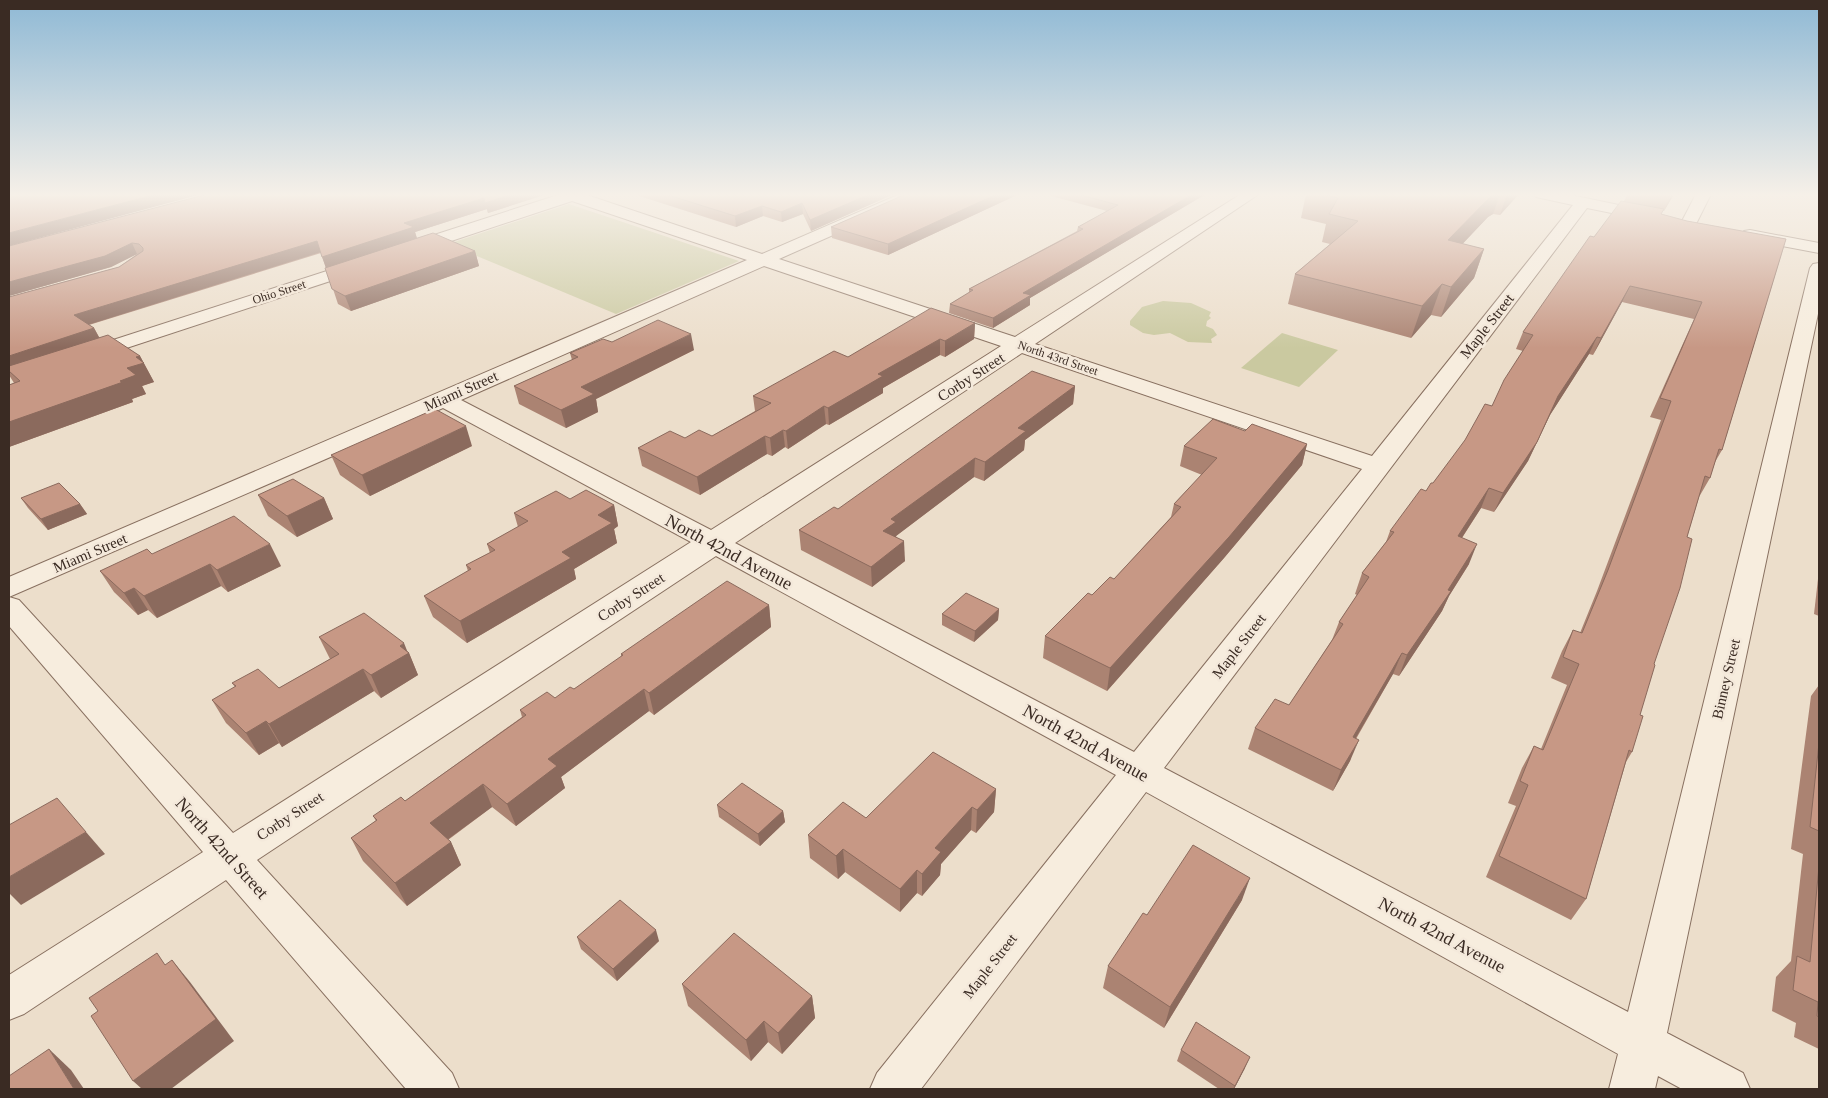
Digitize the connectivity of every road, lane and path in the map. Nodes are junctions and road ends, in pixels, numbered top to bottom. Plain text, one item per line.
1 (421, 245) edge
2 (720, 245) edge
3 (797, 245) edge
4 (1174, 245) edge
5 (1549, 245) edge
6 (1805, 245) edge
7 (1819, 248) edge
8 (763, 260) junction
9 (1819, 268) edge
10 (1020, 346) junction
11 (65, 362) edge
12 (443, 399) junction
13 (1378, 466) junction
14 (713, 544) junction
15 (9, 588) edge
16 (9, 607) edge
17 (1141, 773) junction
18 (229, 856) junction
19 (9, 999) edge
20 (1642, 1044) junction
21 (436, 1089) edge
22 (893, 1089) edge
23 (1632, 1089) edge
24 (1727, 1089) edge

1 - 11 street, Ohio Street
2 - 8 street, North 43rd Street
3 - 8 street, Miami Street
4 - 10 street, Corby Street
5 - 13 street, Maple Street
6 - 7 street
8 - 10 street, North 43rd Street
8 - 12 street, Miami Street
9 - 20 street, Binney Street
10 - 13 street, North 43rd Street
10 - 14 street, Corby Street
12 - 14 street, North 42nd Avenue
12 - 15 street, Miami Street
13 - 17 street, Maple Street
14 - 17 street, North 42nd Avenue
14 - 18 street, Corby Street
16 - 18 street, North 42nd Street
17 - 20 street, North 42nd Avenue
17 - 22 street, Maple Street
18 - 19 street, Corby Street
18 - 21 street, North 42nd Street
20 - 23 street, Binney Street
20 - 24 street, North 42nd Avenue

